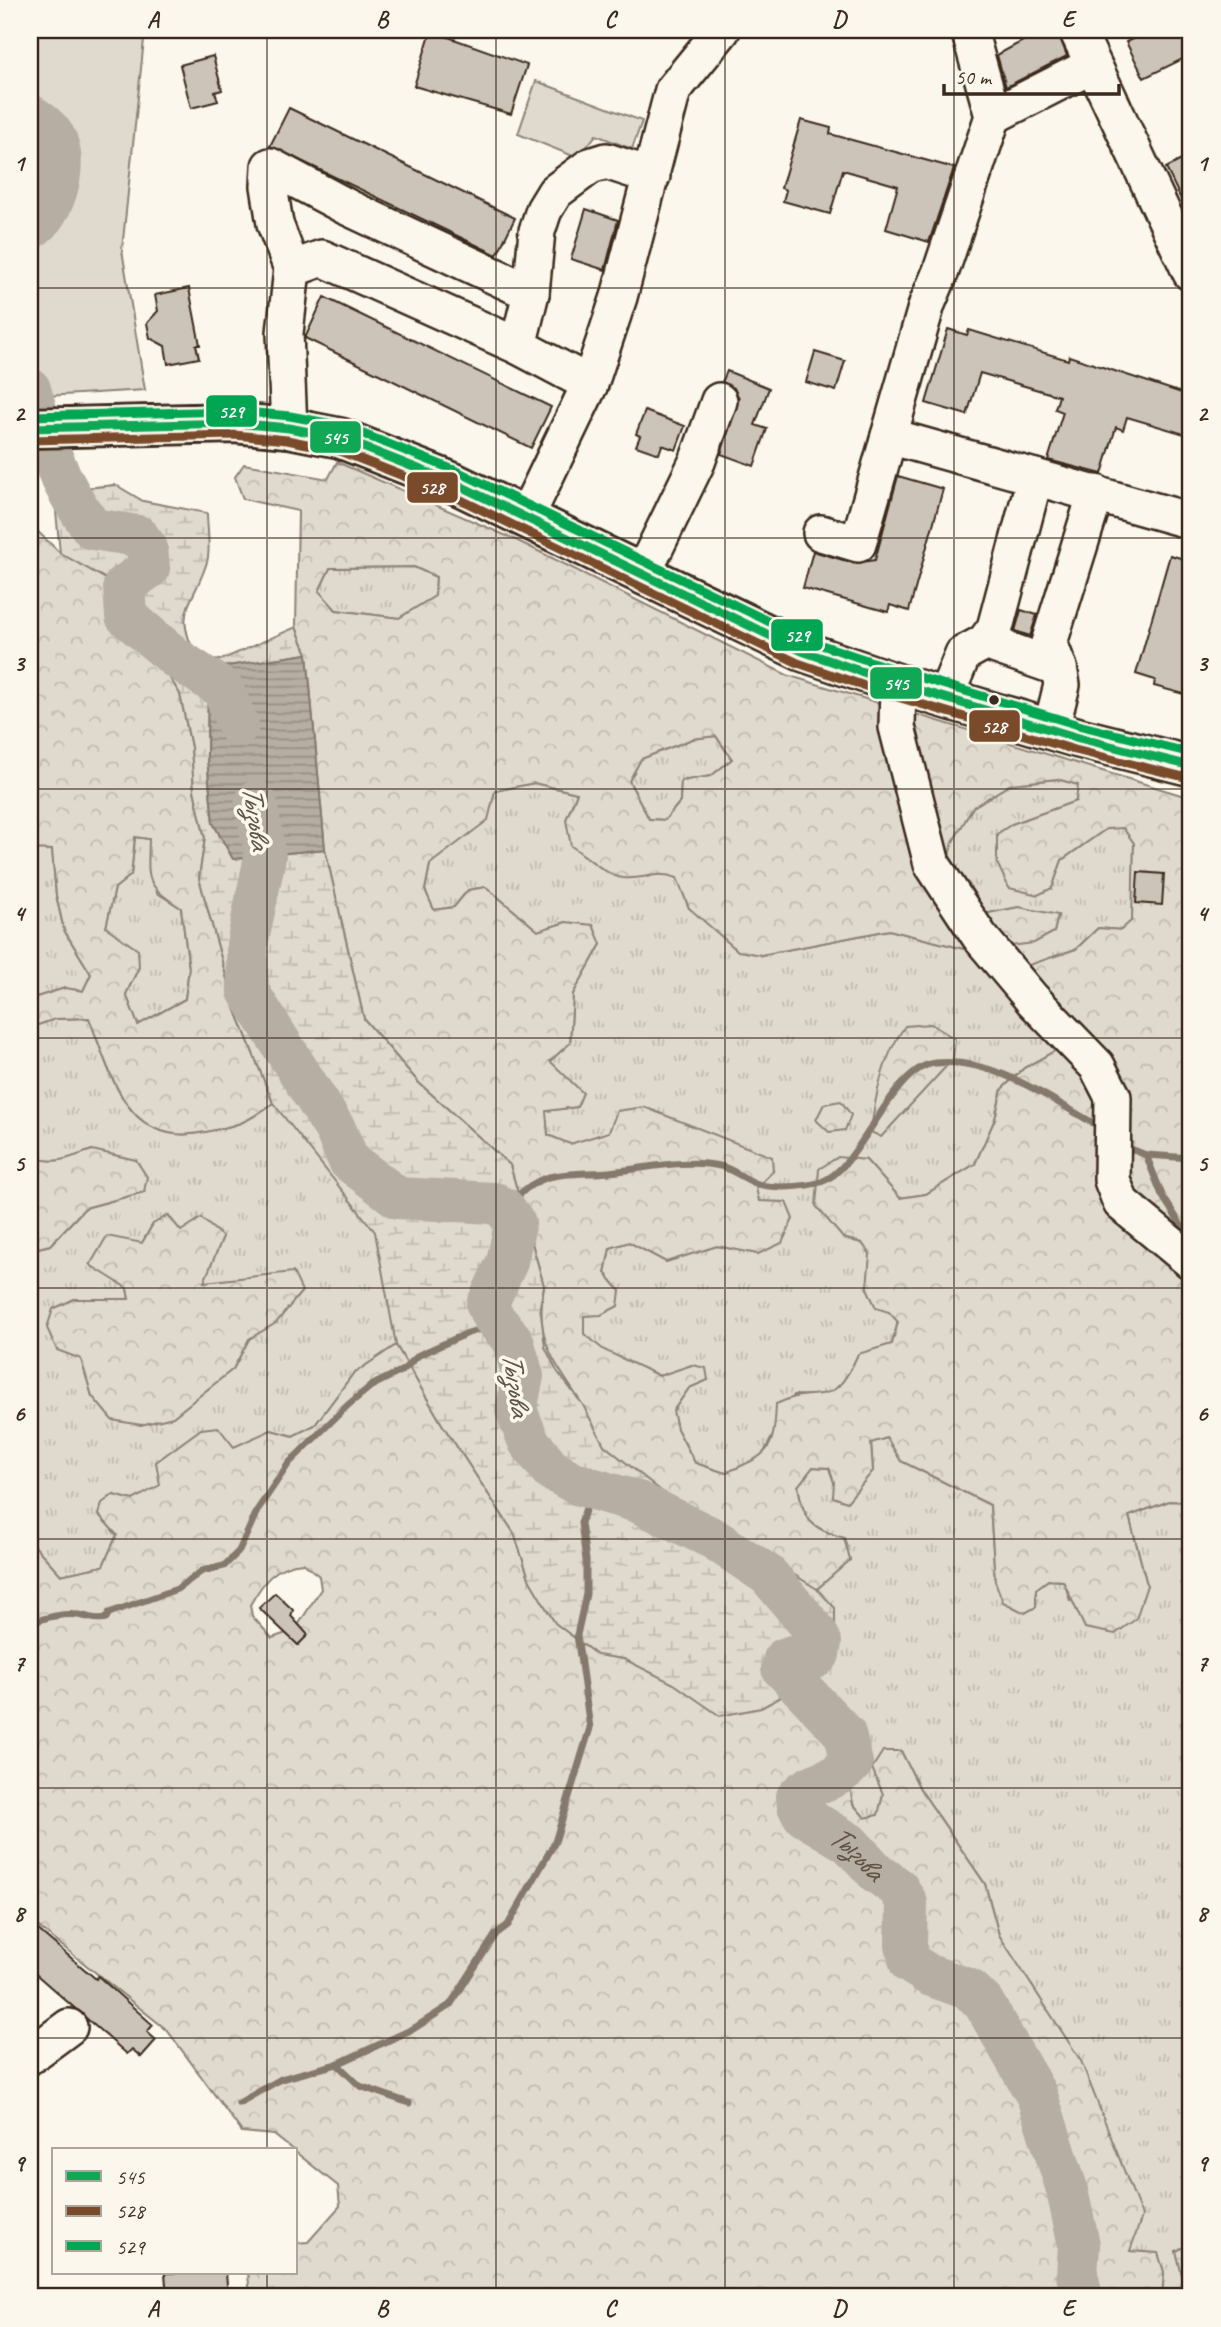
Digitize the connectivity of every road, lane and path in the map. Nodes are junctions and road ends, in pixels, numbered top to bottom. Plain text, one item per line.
1 (722, 30) edge
2 (969, 30) edge
3 (1089, 41) edge
4 (993, 116) junction
5 (652, 176) junction
6 (347, 207) junction
7 (307, 264) junction
8 (469, 266) junction
9 (1191, 273) edge
10 (531, 293) junction
11 (446, 314) junction
12 (518, 346) junction
13 (590, 383) junction
14 (719, 401) dead end
15 (30, 428) edge
16 (289, 428) junction
17 (889, 436) junction
18 (1035, 477) junction
19 (1096, 494) junction
20 (526, 517) junction
21 (1191, 521) edge
22 (821, 533) dead end
23 (642, 575) junction
24 (985, 642) junction
25 (1059, 668) junction
26 (898, 684) junction
27 (946, 698) junction
28 (1051, 729) junction
29 (1191, 766) edge
30 (1191, 1262) edge
31 (69, 2027) dead end
32 (30, 2056) edge

1 - 5 lane
2 - 4 lane
3 - 4 lane
3 - 9 lane
4 - 17 lane
5 - 10 lane
5 - 13 lane
6 - 7 lane
6 - 7 lane
6 - 8 lane
7 - 11 lane
7 - 16 lane
8 - 10 lane
8 - 11 lane
10 - 12 lane
11 - 12 lane
12 - 13 lane
13 - 20 lane
14 - 23 lane
15 - 16 main road
16 - 20 main road
17 - 18 lane
17 - 22 lane
18 - 19 lane
18 - 24 lane
19 - 21 lane
19 - 25 lane
20 - 23 main road
23 - 26 main road
24 - 25 lane
24 - 27 lane
25 - 28 lane
26 - 27 main road
26 - 30 lane
27 - 28 main road
28 - 29 main road
31 - 32 lane

